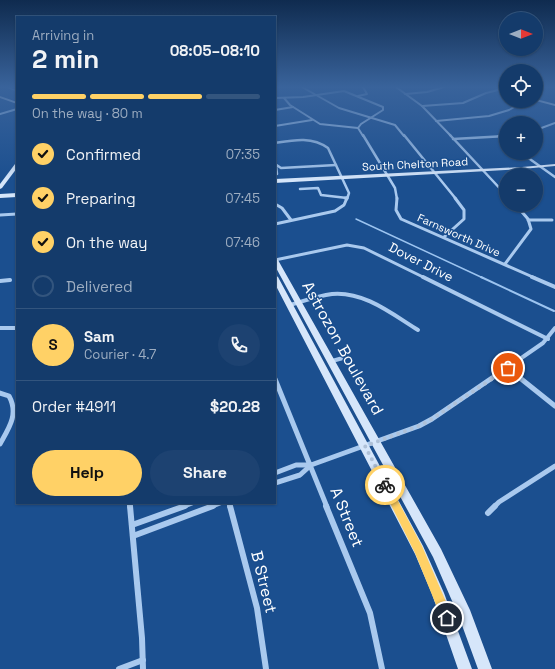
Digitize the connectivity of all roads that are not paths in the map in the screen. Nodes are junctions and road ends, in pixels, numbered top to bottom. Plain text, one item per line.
1 (310, 118) edge
2 (371, 118) joint
3 (433, 118) edge
4 (478, 118) edge
5 (312, 120) junction
6 (436, 121) junction
7 (555, 123) edge
8 (550, 125) junction
9 (276, 126) edge
10 (555, 127) edge
11 (358, 128) junction
12 (543, 128) edge
13 (499, 136) edge
14 (453, 139) junction
15 (276, 142) edge
16 (531, 160) edge
17 (276, 165) edge
18 (336, 165) junction
19 (555, 165) edge
20 (16, 166) edge
21 (540, 166) junction
22 (276, 170) edge
23 (482, 170) junction
24 (435, 173) junction
25 (277, 174) dead end
26 (386, 175) junction
27 (342, 177) junction
28 (555, 177) edge
29 (276, 181) edge
30 (0, 187) edge
31 (499, 187) edge
32 (300, 189) dead end
33 (16, 195) edge
34 (0, 196) edge
35 (347, 198) junction
36 (276, 205) edge
37 (522, 212) edge
38 (16, 214) edge
39 (0, 215) edge
40 (291, 220) junction
41 (528, 220) junction
42 (552, 220) dead end
43 (276, 224) edge
44 (444, 237) junction
45 (276, 260) edge
46 (276, 262) edge
47 (505, 264) junction
48 (276, 278) edge
49 (0, 280) edge
50 (10, 280) dead end
51 (555, 287) edge
52 (294, 304) junction
53 (0, 328) edge
54 (16, 328) edge
55 (555, 328) edge
56 (418, 330) dead end
57 (548, 339) junction
58 (343, 358) dead end
59 (332, 361) junction
60 (508, 368) junction
61 (276, 381) edge
62 (0, 393) edge
63 (15, 400) edge
64 (555, 406) edge
65 (376, 442) junction
66 (0, 444) edge
67 (365, 446) junction
68 (311, 465) junction
69 (555, 466) edge
70 (276, 473) edge
71 (276, 483) edge
72 (130, 504) edge
73 (189, 504) edge
74 (217, 504) edge
75 (229, 504) edge
76 (488, 513) dead end
77 (132, 524) junction
78 (133, 536) junction
79 (143, 660) junction
80 (119, 669) edge
81 (143, 669) edge
82 (266, 669) edge
83 (382, 669) edge
84 (465, 669) edge
85 (485, 669) edge

1 - 5 street
2 - 11 street
2 - 24 street
3 - 6 street
4 - 6 street
5 - 9 street
5 - 11 street
6 - 14 street
7 - 8 street
8 - 10 street
8 - 12 street
11 - 26 street
13 - 14 street
14 - 23 street
15 - 18 street
16 - 21 street
17 - 18 street
18 - 27 street
19 - 21 main road, South Chelton Road
20 - 30 main road
21 - 23 main road, South Chelton Road
21 - 28 street
22 - 25 street
23 - 24 main road, South Chelton Road
23 - 31 street
24 - 26 main road, South Chelton Road
24 - 44 street
26 - 27 main road, South Chelton Road
26 - 44 street, Farnsworth Drive
27 - 29 main road, South Chelton Road
27 - 35 street
32 - 35 street
33 - 34 main road
35 - 40 street
36 - 40 street
37 - 41 street
38 - 39 street
40 - 43 street
41 - 42 street
41 - 47 street
44 - 47 street, Farnsworth Drive
45 - 57 street, Dover Drive
46 - 52 main road, Astrozon Boulevard
47 - 51 street, Farnsworth Drive
48 - 52 main road, Astrozon Boulevard
49 - 50 street
52 - 56 street
52 - 59 main road, Astrozon Boulevard
52 - 67 main road, Astrozon Boulevard
53 - 54 street
55 - 57 street
57 - 60 street
58 - 59 street
59 - 65 main road, Astrozon Boulevard
60 - 64 street
60 - 65 street
61 - 68 street, A Street
62 - 63 street
63 - 66 street
65 - 67 street
65 - 85 main road, Astrozon Boulevard
67 - 68 street
67 - 84 main road, Astrozon Boulevard
68 - 70 street
68 - 71 street
68 - 83 street, A Street
69 - 76 street
72 - 77 street
73 - 77 street
74 - 78 street
75 - 82 street, B Street
77 - 78 street
78 - 79 street
79 - 80 street
79 - 81 street

